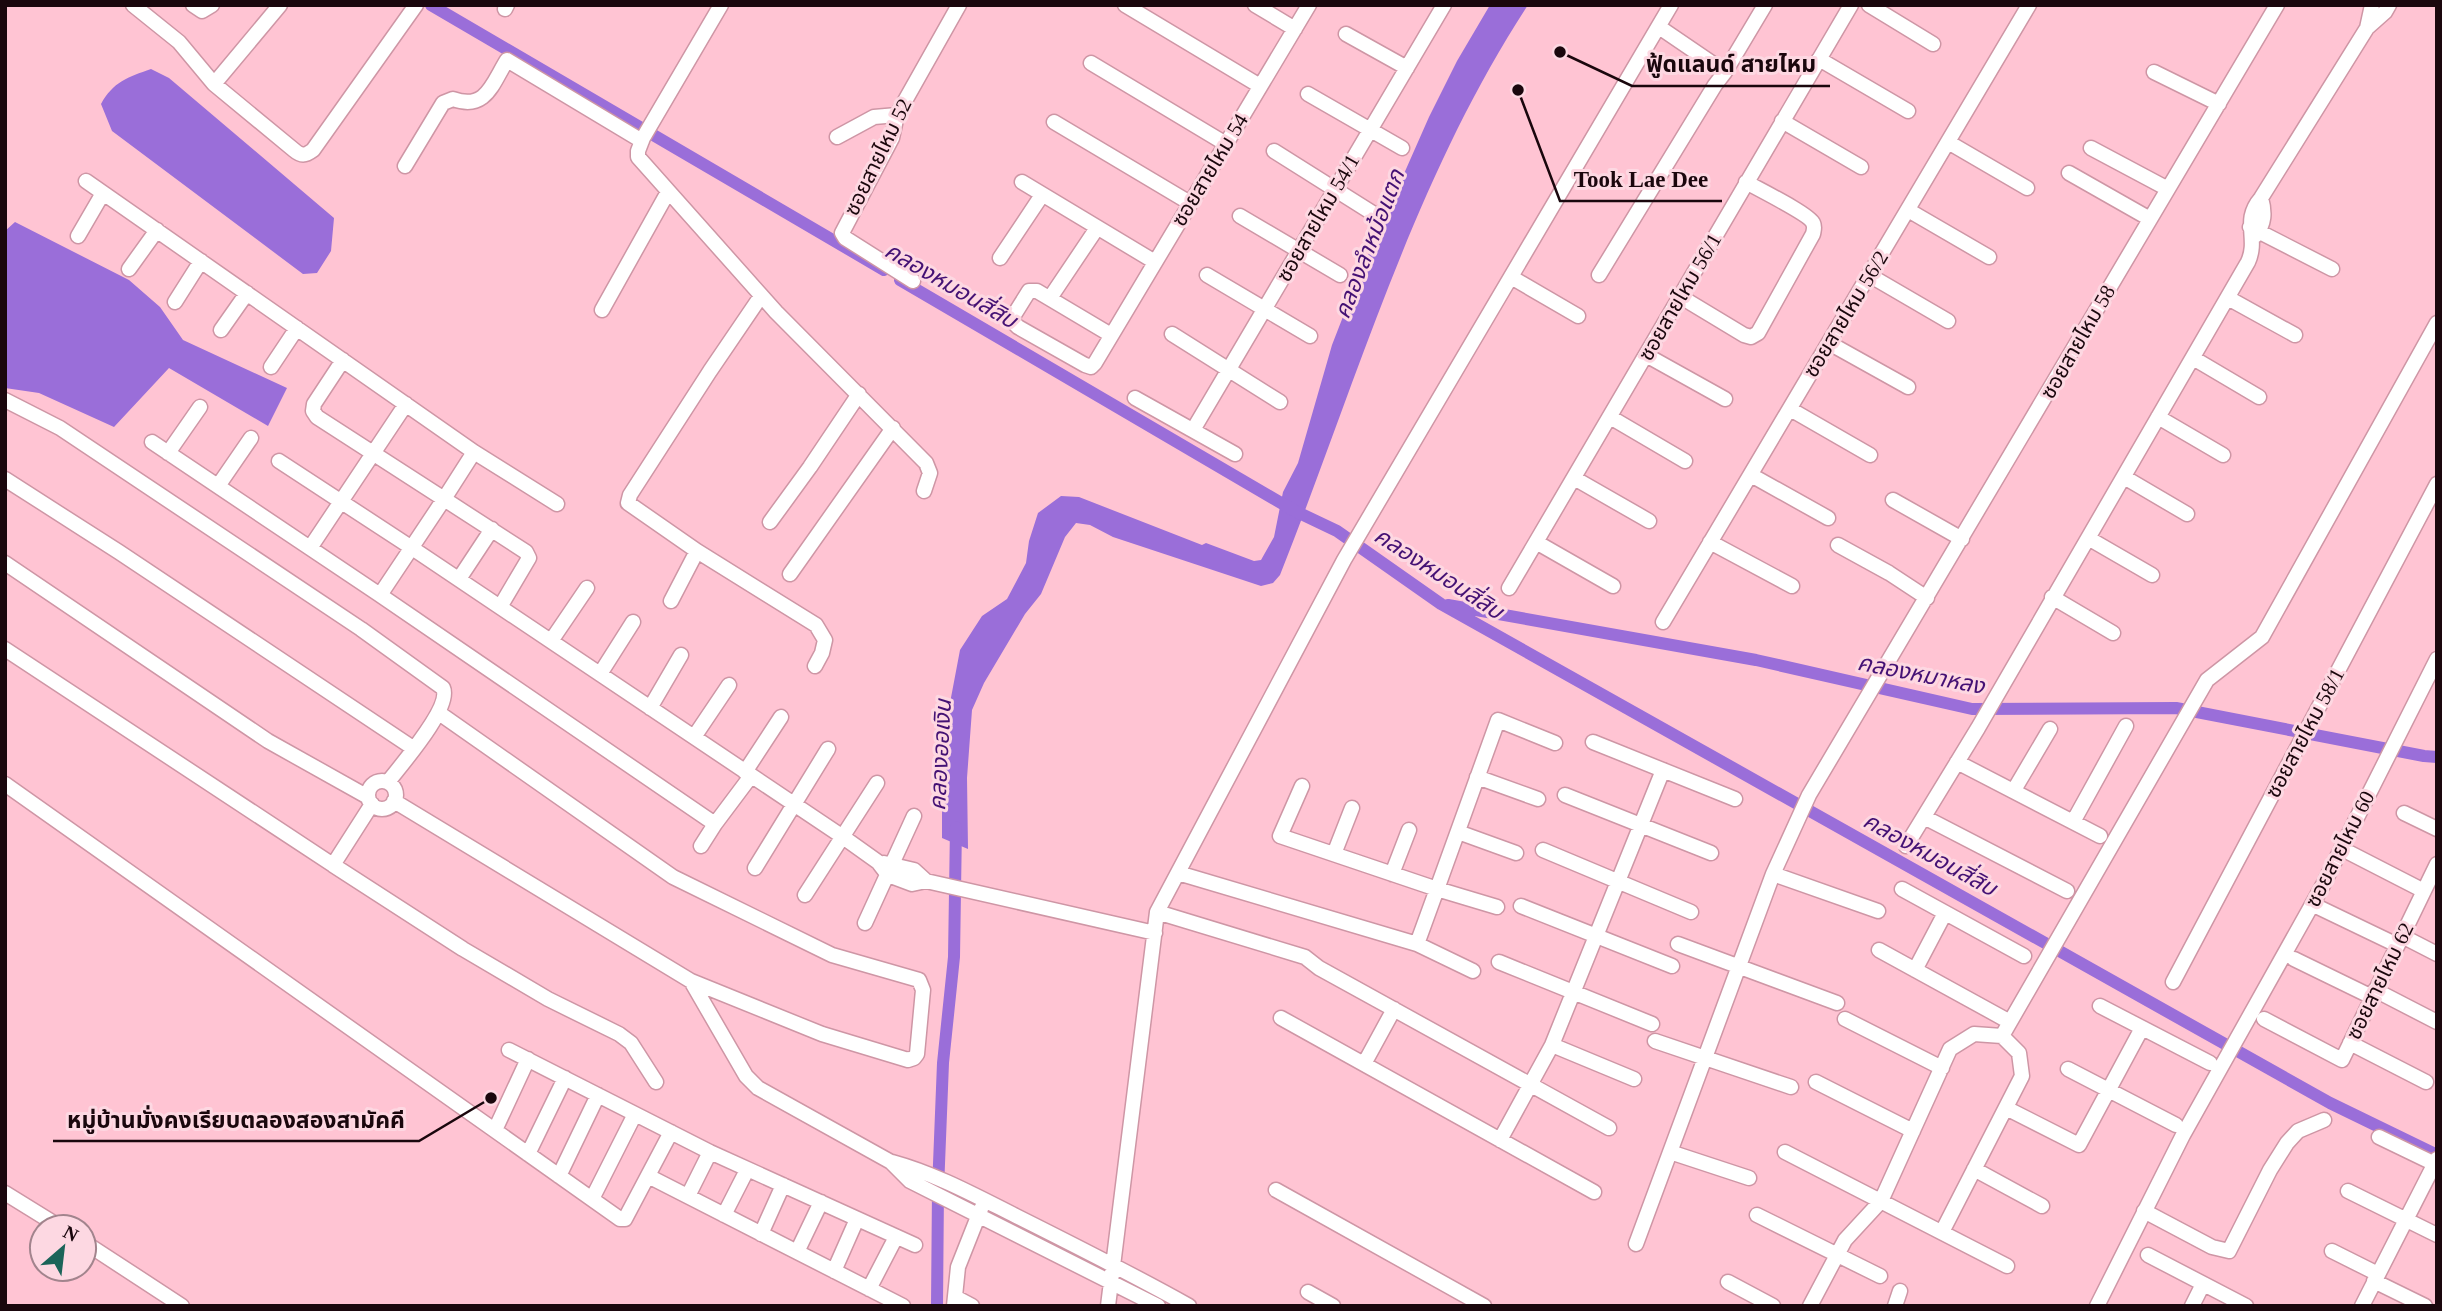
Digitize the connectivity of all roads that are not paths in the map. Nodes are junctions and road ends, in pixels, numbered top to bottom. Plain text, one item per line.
1 (133, 5) edge
2 (193, 5) edge
3 (212, 5) edge
4 (280, 5) edge
5 (416, 5) edge
6 (721, 5) edge
7 (959, 5) edge
8 (1125, 5) edge
9 (1255, 5) edge
10 (1309, 5) edge
11 (1671, 5) edge
12 (1765, 5) edge
13 (1851, 5) edge
14 (1869, 5) edge
15 (2029, 5) edge
16 (2277, 5) edge
17 (2372, 5) edge
18 (2389, 5) edge
19 (1441, 6) edge
20 (1659, 27) junction
21 (2367, 28) junction
22 (1294, 29) junction
23 (1346, 34) dead end
24 (1933, 44) dead end
25 (1819, 59) junction
26 (1091, 63) dead end
27 (1407, 68) junction
28 (1725, 72) junction
29 (2154, 72) dead end
30 (214, 84) junction
31 (1260, 86) junction
32 (1308, 94) dead end
33 (2218, 104) junction
34 (1908, 111) dead end
35 (897, 115) junction
36 (1782, 121) junction
37 (1054, 122) dead end
38 (1370, 129) junction
39 (837, 137) dead end
40 (643, 140) junction
41 (1948, 142) junction
42 (1226, 144) junction
43 (1402, 148) dead end
44 (2091, 148) dead end
45 (1274, 151) dead end
46 (405, 166) dead end
47 (1861, 167) dead end
48 (2068, 173) dead end
49 (86, 181) dead end
50 (1021, 182) dead end
51 (1746, 182) junction
52 (2027, 188) dead end
53 (1335, 189) junction
54 (2168, 189) junction
55 (668, 192) junction
56 (103, 193) junction
57 (1042, 195) junction
58 (1190, 203) junction
59 (1908, 210) junction
60 (1374, 214) dead end
61 (1240, 216) dead end
62 (2150, 219) junction
63 (1097, 228) junction
64 (157, 230) junction
65 (2254, 232) junction
66 (78, 236) dead end
67 (1298, 251) junction
68 (1989, 257) dead end
69 (1000, 258) dead end
70 (201, 261) junction
71 (1155, 262) junction
72 (129, 269) dead end
73 (2332, 269) dead end
74 (1208, 275) dead end
75 (1340, 275) dead end
76 (1599, 275) dead end
77 (1869, 275) junction
78 (1511, 277) junction
79 (913, 281) dead end
80 (247, 293) junction
81 (761, 296) junction
82 (1681, 297) junction
83 (1050, 298) junction
84 (2228, 298) junction
85 (175, 302) dead end
86 (1264, 309) junction
87 (602, 310) dead end
88 (1578, 316) dead end
89 (1948, 321) dead end
90 (2437, 323) edge
91 (297, 328) junction
92 (221, 330) dead end
93 (1172, 334) dead end
94 (1111, 335) junction
95 (2295, 335) dead end
96 (1310, 336) dead end
97 (1829, 342) junction
98 (1646, 355) junction
99 (2193, 358) junction
100 (343, 360) junction
101 (271, 367) dead end
102 (1229, 369) junction
103 (1908, 387) dead end
104 (859, 394) junction
105 (2259, 397) dead end
106 (1135, 398) dead end
107 (1725, 399) dead end
108 (5, 400) edge
109 (1280, 402) dead end
110 (406, 404) junction
111 (200, 407) dead end
112 (1790, 408) junction
113 (1610, 417) junction
114 (2158, 418) junction
115 (893, 428) junction
116 (1193, 430) junction
117 (251, 439) dead end
118 (152, 442) dead end
119 (373, 452) junction
120 (474, 452) junction
121 (168, 453) junction
122 (1235, 454) dead end
123 (2223, 454) dead end
124 (1870, 455) dead end
125 (279, 461) dead end
126 (1685, 461) dead end
127 (1751, 475) junction
128 (2123, 477) junction
129 (1574, 478) junction
130 (5, 479) edge
131 (2437, 484) edge
132 (218, 486) junction
133 (924, 491) dead end
134 (444, 499) junction
135 (1893, 500) dead end
136 (341, 501) junction
137 (557, 504) dead end
138 (2187, 514) dead end
139 (1828, 518) dead end
140 (770, 522) dead end
141 (1649, 522) dead end
142 (492, 529) junction
143 (2088, 538) junction
144 (1962, 539) junction
145 (1536, 542) junction
146 (1710, 542) junction
147 (1838, 545) dead end
148 (310, 548) junction
149 (412, 548) junction
150 (697, 551) junction
151 (5, 563) edge
152 (790, 574) dead end
153 (2151, 575) dead end
154 (459, 579) junction
155 (1613, 586) dead end
156 (1792, 586) dead end
157 (587, 588) dead end
158 (1508, 588) dead end
159 (380, 595) junction
160 (2052, 597) junction
161 (1927, 598) junction
162 (671, 601) dead end
163 (500, 607) junction
164 (633, 622) dead end
165 (1663, 622) dead end
166 (2113, 633) dead end
167 (551, 641) junction
168 (5, 649) edge
169 (681, 655) dead end
170 (2437, 659) edge
171 (815, 666) dead end
172 (600, 674) junction
173 (729, 685) dead end
174 (650, 708) junction
175 (439, 713) junction
176 (781, 717) dead end
177 (2126, 726) dead end
178 (2050, 729) dead end
179 (694, 737) junction
180 (1592, 742) dead end
181 (1555, 743) dead end
182 (413, 748) junction
183 (828, 749) dead end
184 (1957, 762) junction
185 (1663, 770) junction
186 (748, 774) junction
187 (1477, 777) junction
188 (388, 782) junction
189 (877, 783) dead end
190 (5, 784) edge
191 (1302, 786) dead end
192 (2014, 790) junction
193 (1565, 795) dead end
194 (1735, 799) dead end
195 (370, 800) junction
196 (1538, 800) dead end
197 (394, 801) junction
198 (795, 805) junction
199 (1352, 808) dead end
200 (2404, 813) dead end
201 (914, 816) dead end
202 (1924, 817) junction
203 (2073, 822) junction
204 (715, 824) junction
205 (1641, 825) junction
206 (2437, 829) edge
207 (1409, 830) dead end
208 (1458, 832) junction
209 (2100, 835) dead end
210 (842, 837) junction
211 (701, 846) dead end
212 (1906, 846) dead end
213 (1542, 850) dead end
214 (1516, 853) dead end
215 (1712, 853) dead end
216 (2350, 853) dead end
217 (1334, 854) junction
218 (2437, 864) edge
219 (333, 865) junction
220 (887, 867) junction
221 (755, 868) dead end
222 (1178, 873) junction
223 (1392, 874) junction
224 (1773, 874) junction
225 (1619, 882) junction
226 (2429, 887) edge
227 (1437, 889) junction
228 (1902, 889) dead end
229 (2067, 891) dead end
230 (804, 895) dead end
231 (1521, 906) dead end
232 (1497, 907) dead end
233 (2320, 908) dead end
234 (1878, 911) dead end
235 (1157, 912) junction
236 (1691, 912) dead end
237 (1945, 913) junction
238 (865, 923) dead end
239 (1155, 933) junction
240 (1597, 936) junction
241 (2400, 941) junction
242 (1417, 944) junction
243 (1678, 944) dead end
244 (1879, 950) dead end
245 (2437, 954) edge
246 (2024, 956) dead end
247 (2294, 959) dead end
248 (1499, 962) dead end
249 (1672, 966) dead end
250 (1738, 967) junction
251 (1915, 970) junction
252 (1473, 971) dead end
253 (691, 981) junction
254 (2173, 982) dead end
255 (1574, 992) junction
256 (2374, 994) junction
257 (1837, 1003) dead end
258 (2099, 1006) dead end
259 (1394, 1009) junction
260 (1281, 1018) dead end
261 (1845, 1019) dead end
262 (2264, 1019) dead end
263 (2010, 1022) junction
264 (2437, 1022) edge
265 (1652, 1024) dead end
266 (2142, 1028) junction
267 (2002, 1036) junction
268 (1655, 1041) dead end
269 (2350, 1043) junction
270 (1552, 1045) junction
271 (509, 1050) dead end
272 (1704, 1058) junction
273 (528, 1059) junction
274 (2210, 1063) dead end
275 (1364, 1064) junction
276 (1942, 1068) junction
277 (2068, 1069) dead end
278 (565, 1078) junction
279 (1634, 1079) dead end
280 (656, 1082) dead end
281 (1816, 1082) dead end
282 (2426, 1082) dead end
283 (1530, 1085) junction
284 (1791, 1087) dead end
285 (2109, 1090) junction
286 (598, 1095) junction
287 (2006, 1108) junction
288 (635, 1114) junction
289 (2324, 1120) dead end
290 (2176, 1125) dead end
291 (1609, 1128) dead end
292 (495, 1130) junction
293 (1913, 1131) junction
294 (671, 1132) junction
295 (2379, 1137) dead end
296 (1500, 1140) junction
297 (710, 1152) junction
298 (1670, 1152) junction
299 (1785, 1152) dead end
300 (528, 1154) junction
301 (2436, 1162) edge
302 (1974, 1169) junction
303 (747, 1170) junction
304 (559, 1176) junction
305 (648, 1176) junction
306 (1749, 1178) dead end
307 (921, 1179) junction
308 (783, 1185) junction
309 (1276, 1190) dead end
310 (2348, 1191) dead end
311 (1594, 1192) dead end
312 (5, 1193) edge
313 (688, 1196) junction
314 (592, 1199) junction
315 (985, 1201) junction
316 (1881, 1201) junction
317 (821, 1202) junction
318 (2042, 1206) dead end
319 (2144, 1212) junction
320 (37, 1213) edge
321 (724, 1215) junction
322 (1757, 1215) dead end
323 (978, 1216) junction
324 (857, 1219) junction
325 (2405, 1219) junction
326 (1942, 1233) junction
327 (761, 1234) junction
328 (2437, 1235) edge
329 (896, 1237) junction
330 (1636, 1244) dead end
331 (915, 1245) dead end
332 (98, 1251) edge
333 (2332, 1251) dead end
334 (797, 1252) junction
335 (1837, 1255) junction
336 (2148, 1255) dead end
337 (1113, 1265) junction
338 (2007, 1266) dead end
339 (834, 1271) junction
340 (1880, 1276) dead end
341 (2376, 1277) junction
342 (1111, 1282) junction
343 (1728, 1282) dead end
344 (2203, 1284) junction
345 (869, 1289) junction
346 (1308, 1292) dead end
347 (955, 1301) edge
348 (181, 1306) edge
349 (903, 1306) edge
350 (972, 1306) edge
351 (1108, 1306) edge
352 (1158, 1306) edge
353 (1189, 1306) edge
354 (1333, 1306) edge
355 (1484, 1306) edge
356 (1773, 1306) edge
357 (1810, 1306) edge
358 (2097, 1306) edge
359 (2192, 1306) edge
360 (2246, 1306) edge
361 (2362, 1306) edge
362 (2425, 1306) edge

1 - 30 street
2 - 3 street
4 - 30 street
5 - 30 street
6 - 40 street
7 - 35 street, ซอยสายไหม 52
8 - 31 street
9 - 22 street
10 - 22 street, ซอยสายไหม 54
11 - 20 street
12 - 28 street
13 - 25 street, ซอยสายไหม 56/1
14 - 24 street
15 - 41 street, ซอยสายไหม 56/2
16 - 33 street, ซอยสายไหม 58
17 - 21 street
18 - 21 street
19 - 27 street, ซอยสายไหม 54/1
20 - 28 street
20 - 78 street
21 - 65 street
22 - 31 street, ซอยสายไหม 54
23 - 27 street
25 - 34 street
25 - 36 street, ซอยสายไหม 56/1
26 - 42 street
27 - 38 street, ซอยสายไหม 54/1
28 - 76 street
29 - 33 street
31 - 42 street, ซอยสายไหม 54
32 - 38 street
33 - 54 street, ซอยสายไหม 58
35 - 39 street
35 - 79 street, ซอยสายไหม 52
36 - 47 street
36 - 51 street, ซอยสายไหม 56/1
37 - 58 street
38 - 43 street
38 - 53 street, ซอยสายไหม 54/1
40 - 46 street
40 - 55 street
41 - 52 street
41 - 59 street, ซอยสายไหม 56/2
42 - 58 street, ซอยสายไหม 54
44 - 54 street
45 - 53 street
48 - 62 street
49 - 56 street
50 - 57 street
51 - 82 street, ซอยสายไหม 56/1
51 - 82 street
53 - 60 street
53 - 67 street, ซอยสายไหม 54/1
54 - 62 street, ซอยสายไหม 58
55 - 81 street
55 - 87 street
56 - 64 street
56 - 66 street
57 - 63 street
57 - 69 street
58 - 71 street, ซอยสายไหม 54
59 - 68 street
59 - 77 street, ซอยสายไหม 56/2
61 - 67 street
62 - 144 street, ซอยสายไหม 58
63 - 71 street
63 - 83 street
64 - 70 street
64 - 72 street
65 - 73 street
65 - 84 street
67 - 75 street
67 - 86 street, ซอยสายไหม 54/1
70 - 80 street
70 - 85 street
71 - 94 street, ซอยสายไหม 54
74 - 86 street
77 - 89 street
77 - 97 street, ซอยสายไหม 56/2
78 - 88 street
78 - 222 street
80 - 91 street
80 - 92 street
81 - 104 street
81 - 150 street
82 - 98 street, ซอยสายไหม 56/1
83 - 94 street
83 - 94 street, ซอยสายไหม 54
84 - 95 street
84 - 99 street
86 - 96 street
86 - 102 street, ซอยสายไหม 54/1
90 - 263 street
91 - 100 street
91 - 101 street
93 - 102 street
97 - 103 street
97 - 112 street, ซอยสายไหม 56/2
98 - 107 street
98 - 113 street, ซอยสายไหม 56/1
99 - 105 street
99 - 114 street
100 - 110 street
100 - 119 street
102 - 109 street
102 - 116 street, ซอยสายไหม 54/1
104 - 115 street
104 - 140 street
106 - 116 street
108 - 175 street
110 - 119 street
110 - 120 street
111 - 121 street
112 - 124 street
112 - 127 street, ซอยสายไหม 56/2
113 - 126 street
113 - 129 street, ซอยสายไหม 56/1
114 - 123 street
114 - 128 street
115 - 133 street
115 - 152 street
116 - 122 street
117 - 132 street
118 - 121 street
119 - 134 street
119 - 136 street
120 - 134 street
120 - 137 street
121 - 132 street
125 - 136 street
127 - 139 street
127 - 146 street, ซอยสายไหม 56/2
128 - 138 street
128 - 143 street
129 - 141 street
129 - 145 street, ซอยสายไหม 56/1
130 - 182 street
131 - 254 street, ซอยสายไหม 58/1
132 - 148 street
134 - 142 street
134 - 149 street
135 - 144 street
136 - 148 street
136 - 149 street
142 - 154 street
142 - 163 street
143 - 153 street
143 - 160 street
144 - 161 street, ซอยสายไหม 58
145 - 155 street
145 - 158 street, ซอยสายไหม 56/1
146 - 156 street
146 - 165 street, ซอยสายไหม 56/2
147 - 161 street
148 - 159 street
149 - 154 street
149 - 159 street
150 - 162 street
150 - 171 street
151 - 195 street
154 - 163 street
157 - 167 street
159 - 204 street
160 - 166 street
160 - 184 street
161 - 224 street, ซอยสายไหม 58
163 - 167 street
164 - 172 street
167 - 172 street
168 - 219 street
169 - 174 street
170 - 319 street, ซอยสายไหม 60
172 - 174 street
173 - 179 street
174 - 179 street
175 - 182 street
175 - 253 street
176 - 186 street
177 - 203 street
178 - 192 street
179 - 186 street
180 - 185 street
181 - 187 street
182 - 188 street
183 - 198 street
184 - 192 street
184 - 202 street
185 - 194 street
185 - 205 street
186 - 198 street
186 - 204 street
187 - 196 street
187 - 208 street
188 - 195 street
188 - 197 street
189 - 210 street
190 - 292 street
191 - 217 street
192 - 203 street
193 - 205 street
195 - 197 street
195 - 219 street
197 - 253 street
198 - 210 street
198 - 221 street
199 - 217 street
200 - 206 street
201 - 220 street
202 - 212 street
202 - 229 street
203 - 209 street
204 - 211 street
205 - 215 street
205 - 225 street
207 - 223 street
208 - 214 street
208 - 227 street
210 - 220 street
210 - 230 street
213 - 225 street
216 - 226 street
217 - 223 street
218 - 226 street, ซอยสายไหม 62
219 - 280 street
220 - 238 street
220 - 239 street
222 - 235 street
222 - 242 street
223 - 227 street
224 - 234 street
224 - 250 street, ซอยสายไหม 58
225 - 236 street
225 - 240 street
226 - 241 street, ซอยสายไหม 62
227 - 232 street
227 - 242 street
228 - 237 street
231 - 240 street
233 - 241 street
235 - 239 street
235 - 259 street
237 - 246 street
237 - 251 street
239 - 337 street
240 - 249 street
240 - 255 street
241 - 245 street
241 - 256 street, ซอยสายไหม 62
242 - 252 street
243 - 250 street
244 - 251 street
247 - 256 street
248 - 255 street
250 - 257 street
250 - 272 street, ซอยสายไหม 58
251 - 263 street
253 - 307 street
255 - 265 street
255 - 270 street
256 - 264 street
256 - 269 street, ซอยสายไหม 62
258 - 266 street
259 - 275 street
259 - 283 street
260 - 275 street
261 - 276 street
262 - 269 street, ซอยสายไหม 62
263 - 267 street
266 - 274 street
266 - 285 street
267 - 276 street
267 - 287 street
268 - 272 street
269 - 282 street
270 - 279 street
270 - 283 street
271 - 273 street
272 - 284 street
272 - 298 street, ซอยสายไหม 58
273 - 278 street
273 - 292 street
275 - 296 street
276 - 293 street
277 - 285 street
278 - 286 street
278 - 300 street
281 - 293 street
283 - 291 street
283 - 296 street
285 - 287 street
285 - 290 street
286 - 288 street
286 - 304 street
287 - 302 street
288 - 294 street
288 - 314 street
289 - 319 street
292 - 300 street
293 - 316 street
294 - 297 street
294 - 305 street
295 - 301 street
296 - 311 street
297 - 303 street
297 - 313 street
298 - 306 street
298 - 330 street, ซอยสายไหม 58
299 - 316 street
300 - 304 street
301 - 325 street
302 - 318 street
302 - 326 street
303 - 308 street
303 - 321 street
304 - 314 street
305 - 313 street
305 - 314 street
307 - 315 street
307 - 323 street
308 - 317 street
308 - 327 street
309 - 355 street
310 - 325 street
312 - 320 street
313 - 321 street
315 - 323 street
315 - 337 street
316 - 326 street
316 - 335 street
317 - 324 street
317 - 334 street
319 - 358 street, ซอยสายไหม 60
321 - 327 street
322 - 335 street
323 - 342 street
323 - 347 street
324 - 329 street
324 - 339 street
325 - 328 street
325 - 341 street
326 - 338 street
327 - 334 street
329 - 331 street
329 - 345 street
332 - 348 street
333 - 341 street
334 - 339 street
335 - 340 street
335 - 357 street
336 - 344 street
337 - 342 street
337 - 353 street
339 - 345 street
341 - 361 street
341 - 362 street
342 - 351 street
342 - 352 street
343 - 356 street
344 - 359 street
344 - 360 street
345 - 349 street
346 - 354 street
347 - 350 street

